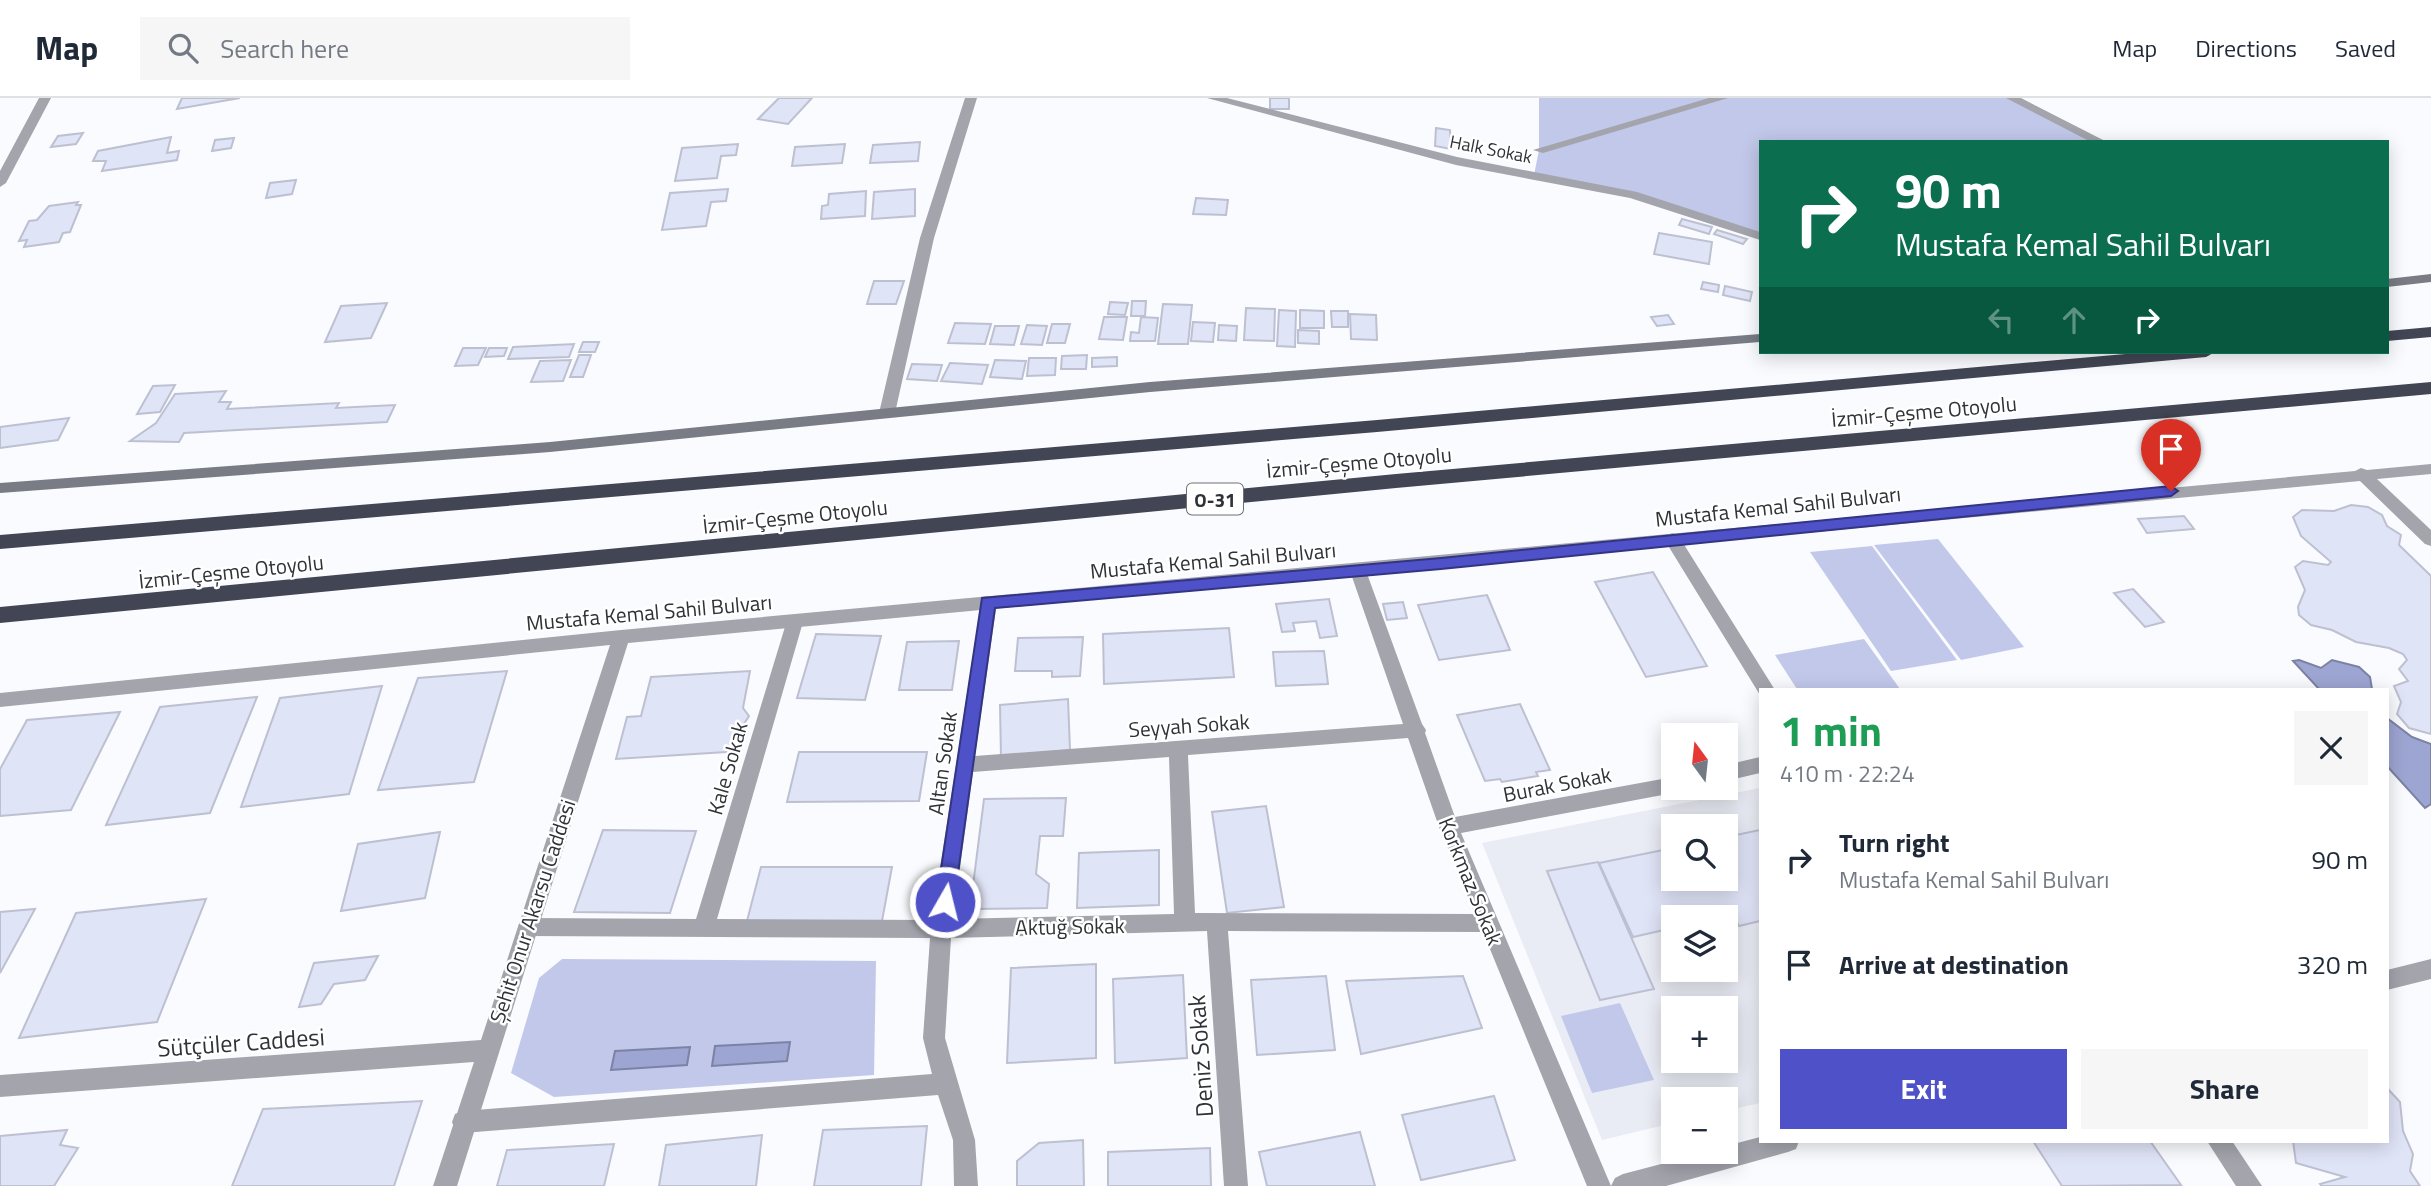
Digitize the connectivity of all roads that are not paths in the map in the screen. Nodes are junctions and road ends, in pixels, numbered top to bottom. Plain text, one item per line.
1 (46, 98) edge
2 (971, 98) edge
3 (1213, 98) edge
4 (1722, 98) edge
5 (2012, 98) edge
6 (2097, 140) edge
7 (1539, 150) dead end
8 (0, 183) edge
9 (1759, 236) edge
10 (2431, 278) edge
11 (2389, 283) edge
12 (2431, 332) edge
13 (2389, 336) edge
14 (1759, 338) edge
15 (2184, 354) edge
16 (2431, 388) edge
17 (887, 413) junction
18 (2431, 469) edge
19 (2361, 473) junction
20 (0, 488) edge
21 (1672, 539) junction
22 (2431, 540) edge
23 (0, 542) edge
24 (1358, 571) junction
25 (988, 603) junction
26 (0, 615) edge
27 (794, 622) junction
28 (621, 637) junction
29 (1765, 688) edge
30 (0, 700) edge
31 (1417, 730) junction
32 (1178, 748) junction
33 (964, 765) junction
34 (1759, 765) edge
35 (1738, 770) edge
36 (1661, 787) edge
37 (1449, 827) junction
38 (1217, 922) junction
39 (1487, 923) junction
40 (1185, 924) junction
41 (528, 926) junction
42 (704, 928) junction
43 (941, 929) junction
44 (2431, 969) edge
45 (2389, 980) edge
46 (487, 1050) junction
47 (946, 1084) junction
48 (0, 1086) edge
49 (463, 1122) junction
50 (1781, 1143) edge
51 (2219, 1143) edge
52 (445, 1186) edge
53 (966, 1186) edge
54 (1236, 1186) edge
55 (1599, 1186) edge
56 (1623, 1186) edge
57 (2250, 1186) edge

1 - 8 street
2 - 17 street
3 - 9 street, Halk Sokak
4 - 7 street
5 - 6 street
10 - 11 main road
12 - 13 highway
14 - 17 main road
15 - 23 highway, İzmir-Çeşme Otoyolu
16 - 26 highway, İzmir-Çeşme Otoyolu / O-31
17 - 20 main road
18 - 19 street, Mustafa Kemal Sahil Bulvarı
19 - 21 street, Mustafa Kemal Sahil Bulvarı
19 - 22 street
21 - 24 street, Mustafa Kemal Sahil Bulvarı
21 - 29 street
24 - 25 street, Mustafa Kemal Sahil Bulvarı
24 - 31 street, Korkmaz Sokak
25 - 27 street, Mustafa Kemal Sahil Bulvarı
25 - 33 street, Altan Sokak
27 - 28 street, Mustafa Kemal Sahil Bulvarı
27 - 42 street, Kale Sokak
28 - 30 street, Mustafa Kemal Sahil Bulvarı
28 - 41 street, Şehit Onur Akarsu Caddesi
31 - 32 street, Seyyah Sokak
31 - 37 street, Korkmaz Sokak
32 - 33 street, Seyyah Sokak
32 - 40 street
33 - 43 street, Altan Sokak
34 - 35 street
36 - 37 street, Burak Sokak
37 - 39 street, Korkmaz Sokak
38 - 39 street, Aktuğ Sokak
38 - 40 street, Aktuğ Sokak
38 - 54 street, Deniz Sokak
39 - 55 street, Korkmaz Sokak
40 - 43 street, Aktuğ Sokak
41 - 42 street, Aktuğ Sokak
41 - 46 street, Şehit Onur Akarsu Caddesi
42 - 43 street, Aktuğ Sokak
43 - 47 street, Altan Sokak
44 - 45 street
46 - 48 street, Sütçüler Caddesi
46 - 49 street, Şehit Onur Akarsu Caddesi
47 - 49 street
47 - 53 street, Altan Sokak
49 - 52 street, Şehit Onur Akarsu Caddesi
50 - 56 street
51 - 57 street

